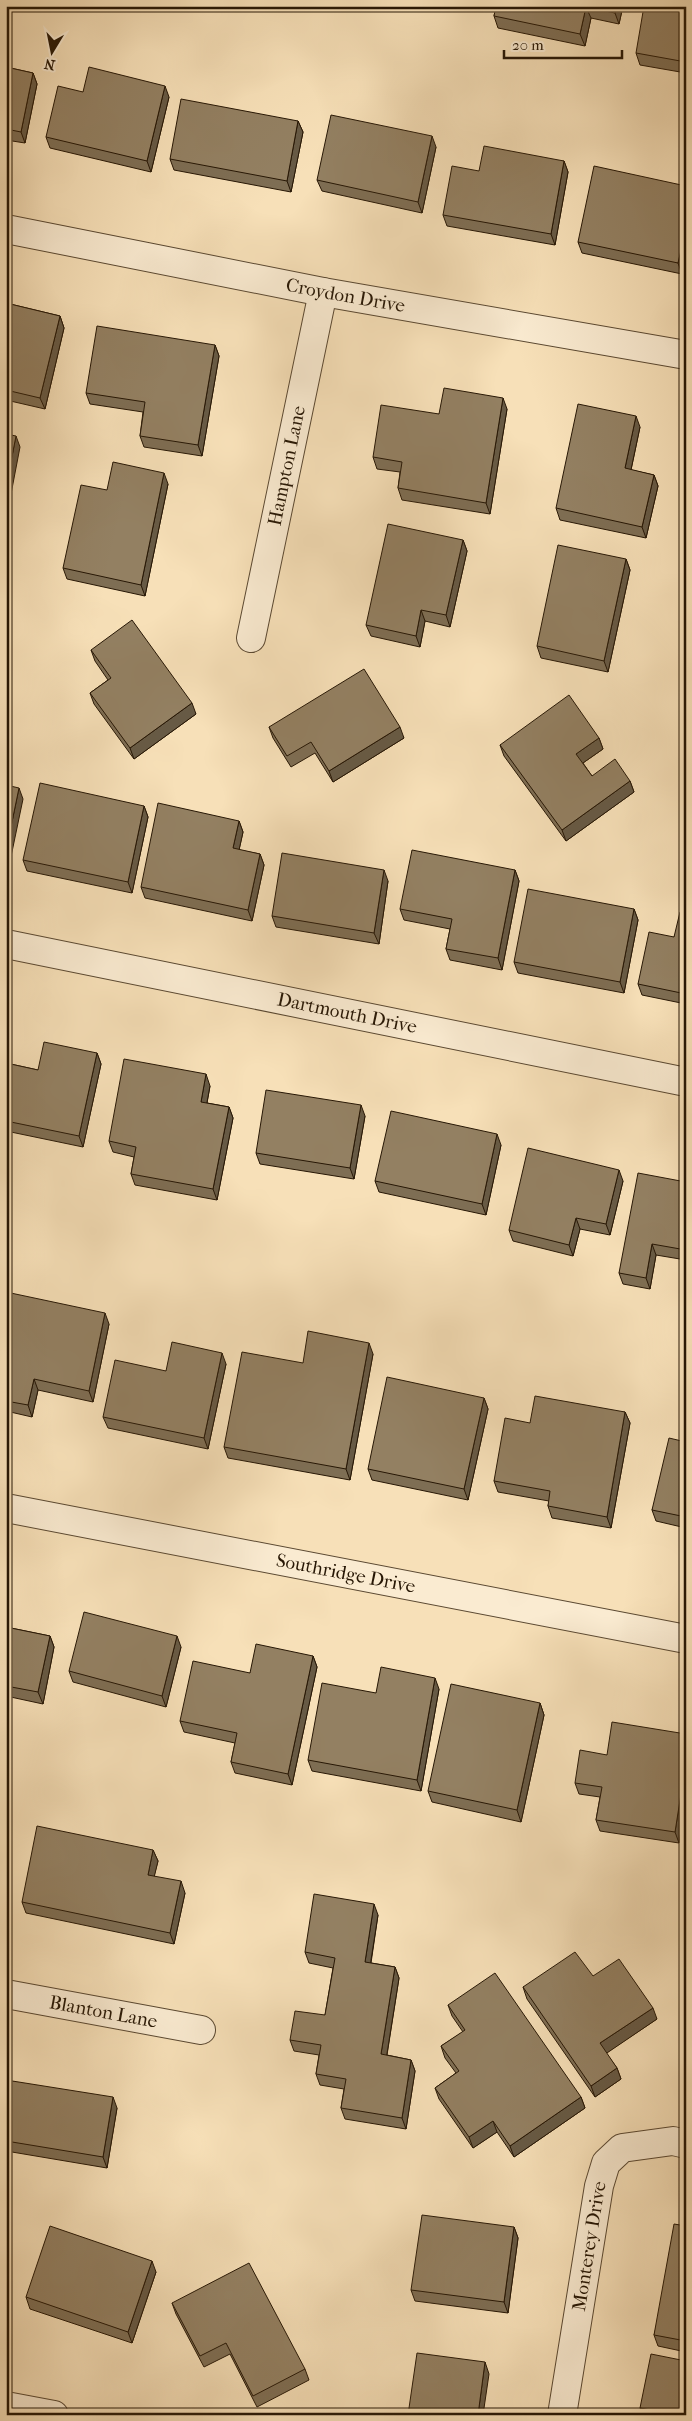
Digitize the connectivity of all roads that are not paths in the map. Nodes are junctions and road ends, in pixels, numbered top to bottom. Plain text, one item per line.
1 (6, 229) edge
2 (323, 292) junction
3 (686, 355) edge
4 (252, 638) dead end
5 (6, 944) edge
6 (686, 1082) edge
7 (6, 1508) edge
8 (686, 1640) edge
9 (6, 1994) edge
10 (201, 2030) dead end
11 (686, 2144) edge
12 (6, 2406) edge
13 (54, 2415) edge
14 (562, 2415) edge

1 - 2 street, Croydon Drive
2 - 3 street, Croydon Drive
2 - 4 street, Hampton Lane
5 - 6 street, Dartmouth Drive
7 - 8 street, Southridge Drive
9 - 10 street, Blanton Lane
11 - 14 street, Monterey Drive
12 - 13 street

